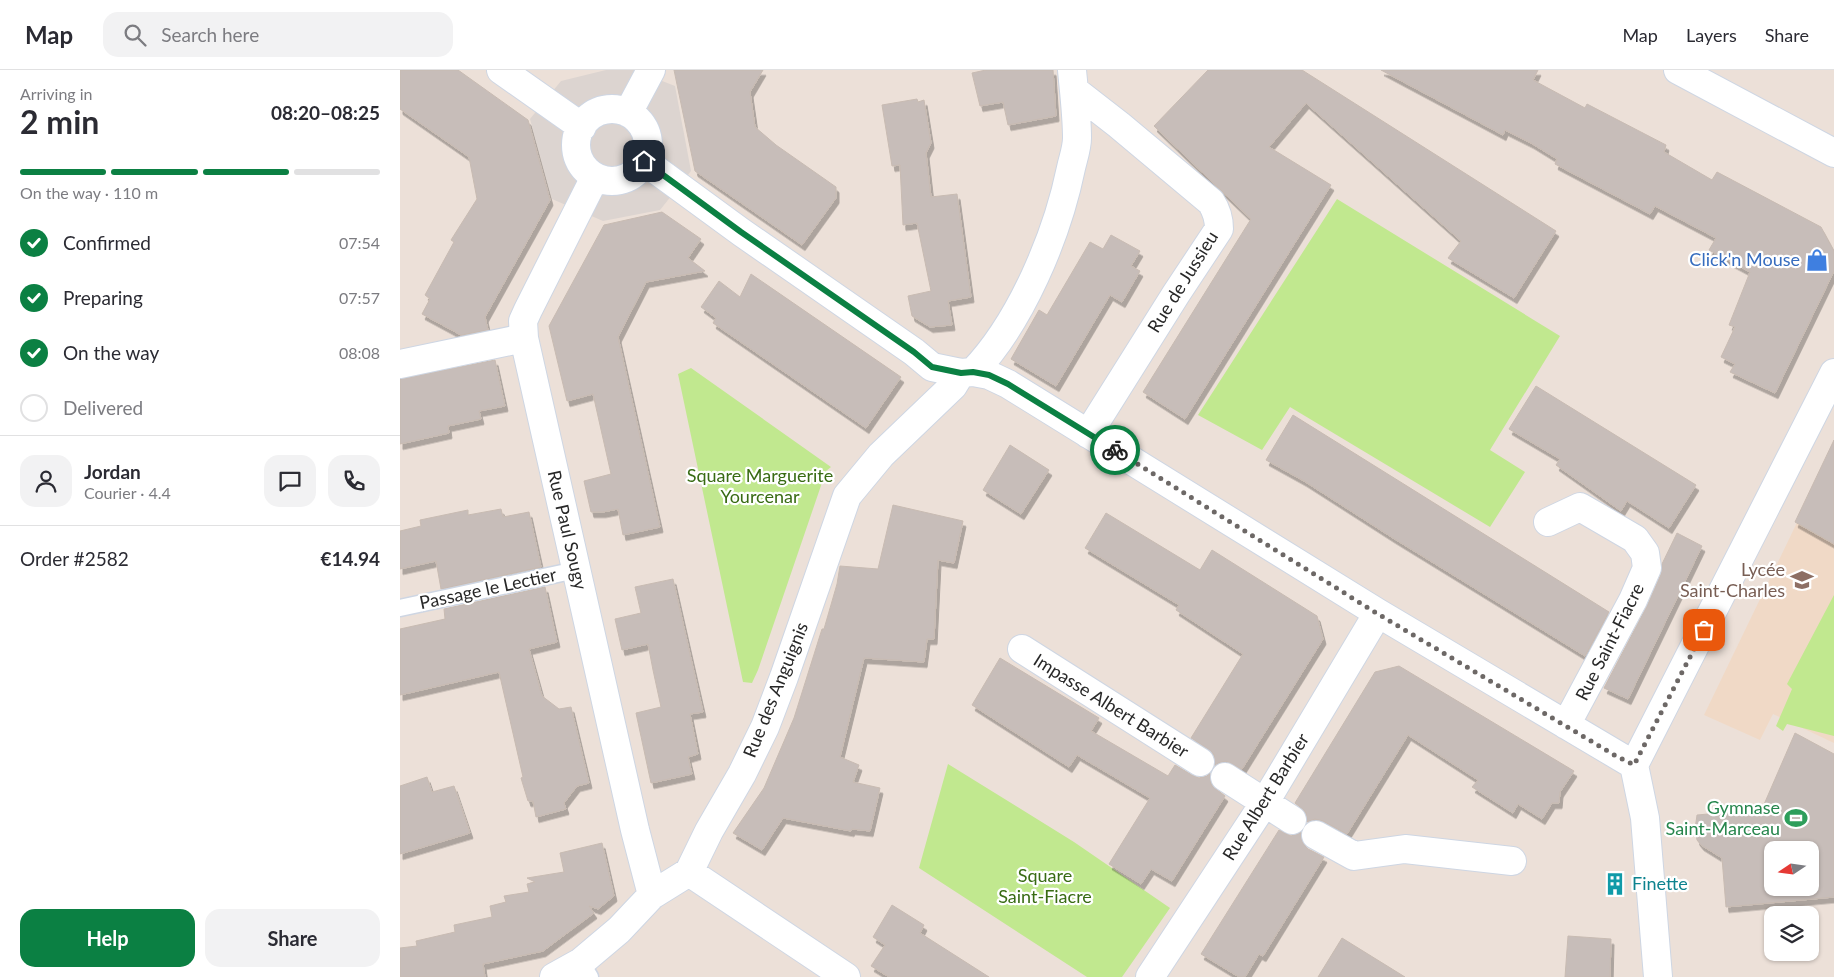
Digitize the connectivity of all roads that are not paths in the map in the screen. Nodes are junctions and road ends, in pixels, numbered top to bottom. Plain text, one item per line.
1 (501, 70) edge
2 (651, 70) edge
3 (1678, 70) edge
4 (1073, 80) edge
5 (628, 113) junction
6 (582, 126) junction
7 (1834, 153) edge
8 (644, 161) junction
9 (595, 176) junction
10 (524, 338) junction
11 (400, 364) edge
12 (967, 372) junction
13 (1834, 373) edge
14 (1088, 434) junction
15 (1548, 522) dead end
16 (576, 570) junction
17 (400, 608) edge
18 (1378, 614) junction
19 (1022, 649) dead end
20 (1566, 725) junction
21 (1200, 762) dead end
22 (1634, 765) junction
23 (1225, 777) dead end
24 (1265, 802) junction
25 (1292, 820) dead end
26 (1316, 835) dead end
27 (1512, 861) dead end
28 (689, 872) junction
29 (652, 895) junction
30 (585, 969) edge
31 (554, 977) edge
32 (846, 977) edge
33 (1150, 977) edge
34 (1658, 977) edge

1 - 6 street
2 - 5 street
3 - 7 street
4 - 12 street, Rue des Anguignis
4 - 14 street, Rue de Jussieu
5 - 6 street
5 - 8 street
6 - 9 street
8 - 9 street
8 - 12 street
9 - 10 street, Rue Paul Sougy
10 - 11 street
10 - 16 street, Rue Paul Sougy
12 - 14 street
12 - 28 street, Rue des Anguignis
13 - 22 street
14 - 18 street
15 - 20 street, Rue Saint-Fiacre
16 - 17 lane, Passage le Lectier
16 - 29 street, Rue Paul Sougy
18 - 20 street
18 - 24 street, Rue Albert Barbier
19 - 21 street, Impasse Albert Barbier
20 - 22 street
22 - 34 street
23 - 24 street
24 - 25 street
24 - 33 street, Rue Albert Barbier
26 - 27 street
28 - 29 street
28 - 32 street
29 - 30 street
30 - 31 street

